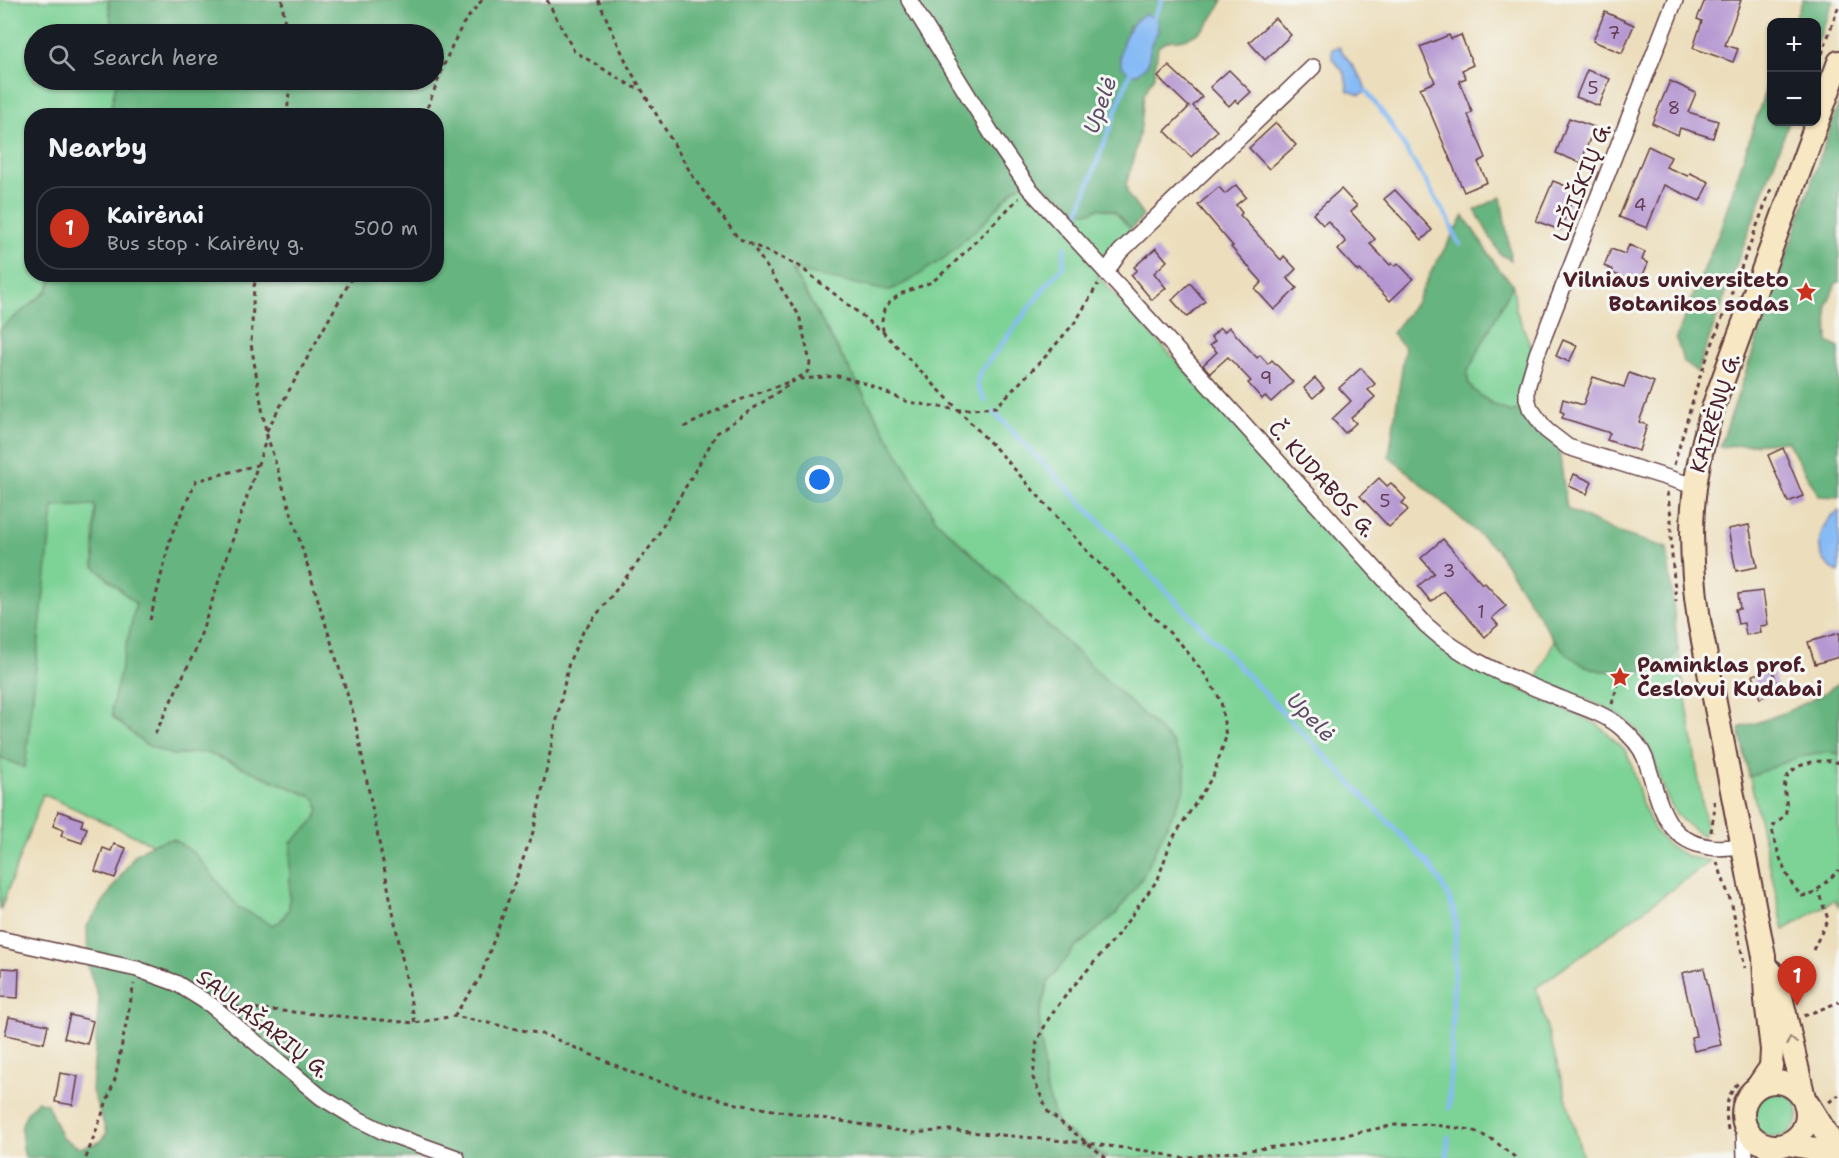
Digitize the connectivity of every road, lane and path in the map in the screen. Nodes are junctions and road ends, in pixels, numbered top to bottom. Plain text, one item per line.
1 (282, 0) edge
2 (482, 0) edge
3 (547, 0) edge
4 (598, 0) edge
5 (909, 0) edge
6 (1675, 0) edge
7 (1839, 5) edge
8 (285, 24) edge
9 (1830, 60) edge
10 (444, 65) edge
11 (1313, 67) dead end
12 (289, 90) edge
13 (434, 90) edge
14 (642, 90) junction
15 (287, 108) edge
16 (427, 108) edge
17 (1029, 188) junction
18 (751, 244) junction
19 (1106, 272) junction
20 (255, 282) edge
21 (350, 282) edge
22 (884, 333) junction
23 (797, 379) junction
24 (959, 410) junction
25 (684, 427) dead end
26 (266, 432) junction
27 (257, 465) junction
28 (1694, 486) junction
29 (150, 620) dead end
30 (1620, 677) dead end
31 (1608, 718) junction
32 (155, 734) dead end
33 (1839, 763) edge
34 (1742, 846) junction
35 (1839, 870) edge
36 (1818, 891) junction
37 (0, 939) edge
38 (1813, 951) dead end
39 (1764, 956) junction
40 (137, 969) junction
41 (1839, 1002) edge
42 (211, 1005) junction
43 (454, 1016) junction
44 (1798, 1018) dead end
45 (415, 1023) junction
46 (1758, 1086) junction
47 (1804, 1098) junction
48 (1744, 1123) junction
49 (1085, 1143) junction
50 (1777, 1149) edge
51 (1839, 1154) edge
52 (86, 1158) edge
53 (457, 1158) edge
54 (1106, 1158) edge
55 (1516, 1158) edge
56 (1744, 1158) edge
57 (1826, 1158) edge

1 - 8 path
2 - 10 path
3 - 14 path
4 - 14 path
5 - 17 street, Č. KUDABOS G.
6 - 28 street, LIŽIŠKIŲ G.
7 - 9 path
9 - 28 main road, KAIRĖNŲ G.
11 - 19 street
12 - 15 path
13 - 16 path
14 - 18 path
17 - 19 street, Č. KUDABOS G.
17 - 22 path
18 - 22 path
18 - 23 path
19 - 24 path
19 - 31 street, Č. KUDABOS G.
20 - 26 path
21 - 26 path
22 - 24 path
23 - 24 path
23 - 25 path
23 - 43 path
24 - 49 path
26 - 27 path
26 - 45 path
27 - 29 path
27 - 32 path
28 - 34 main road, KAIRĖNŲ G.
30 - 31 path
31 - 34 street, Č. KUDABOS G.
33 - 36 path
34 - 39 main road, KAIRĖNŲ G.
35 - 36 path
36 - 38 path
37 - 40 street, SAULAŠARIŲ G.
39 - 46 main road, KAIRĖNŲ G.
47 -> 39 main road, KAIRĖNŲ G.
40 - 42 street, SAULAŠARIŲ G.
40 - 52 path
41 - 44 path
42 - 45 path
42 - 53 street, SAULAŠARIŲ G.
43 - 45 path
43 - 49 path
46 - 47 main road
46 - 48 main road
47 - 50 main road
47 - 51 main road
48 - 50 main road
48 - 56 street
49 - 54 path
49 - 55 path
50 - 57 main road

